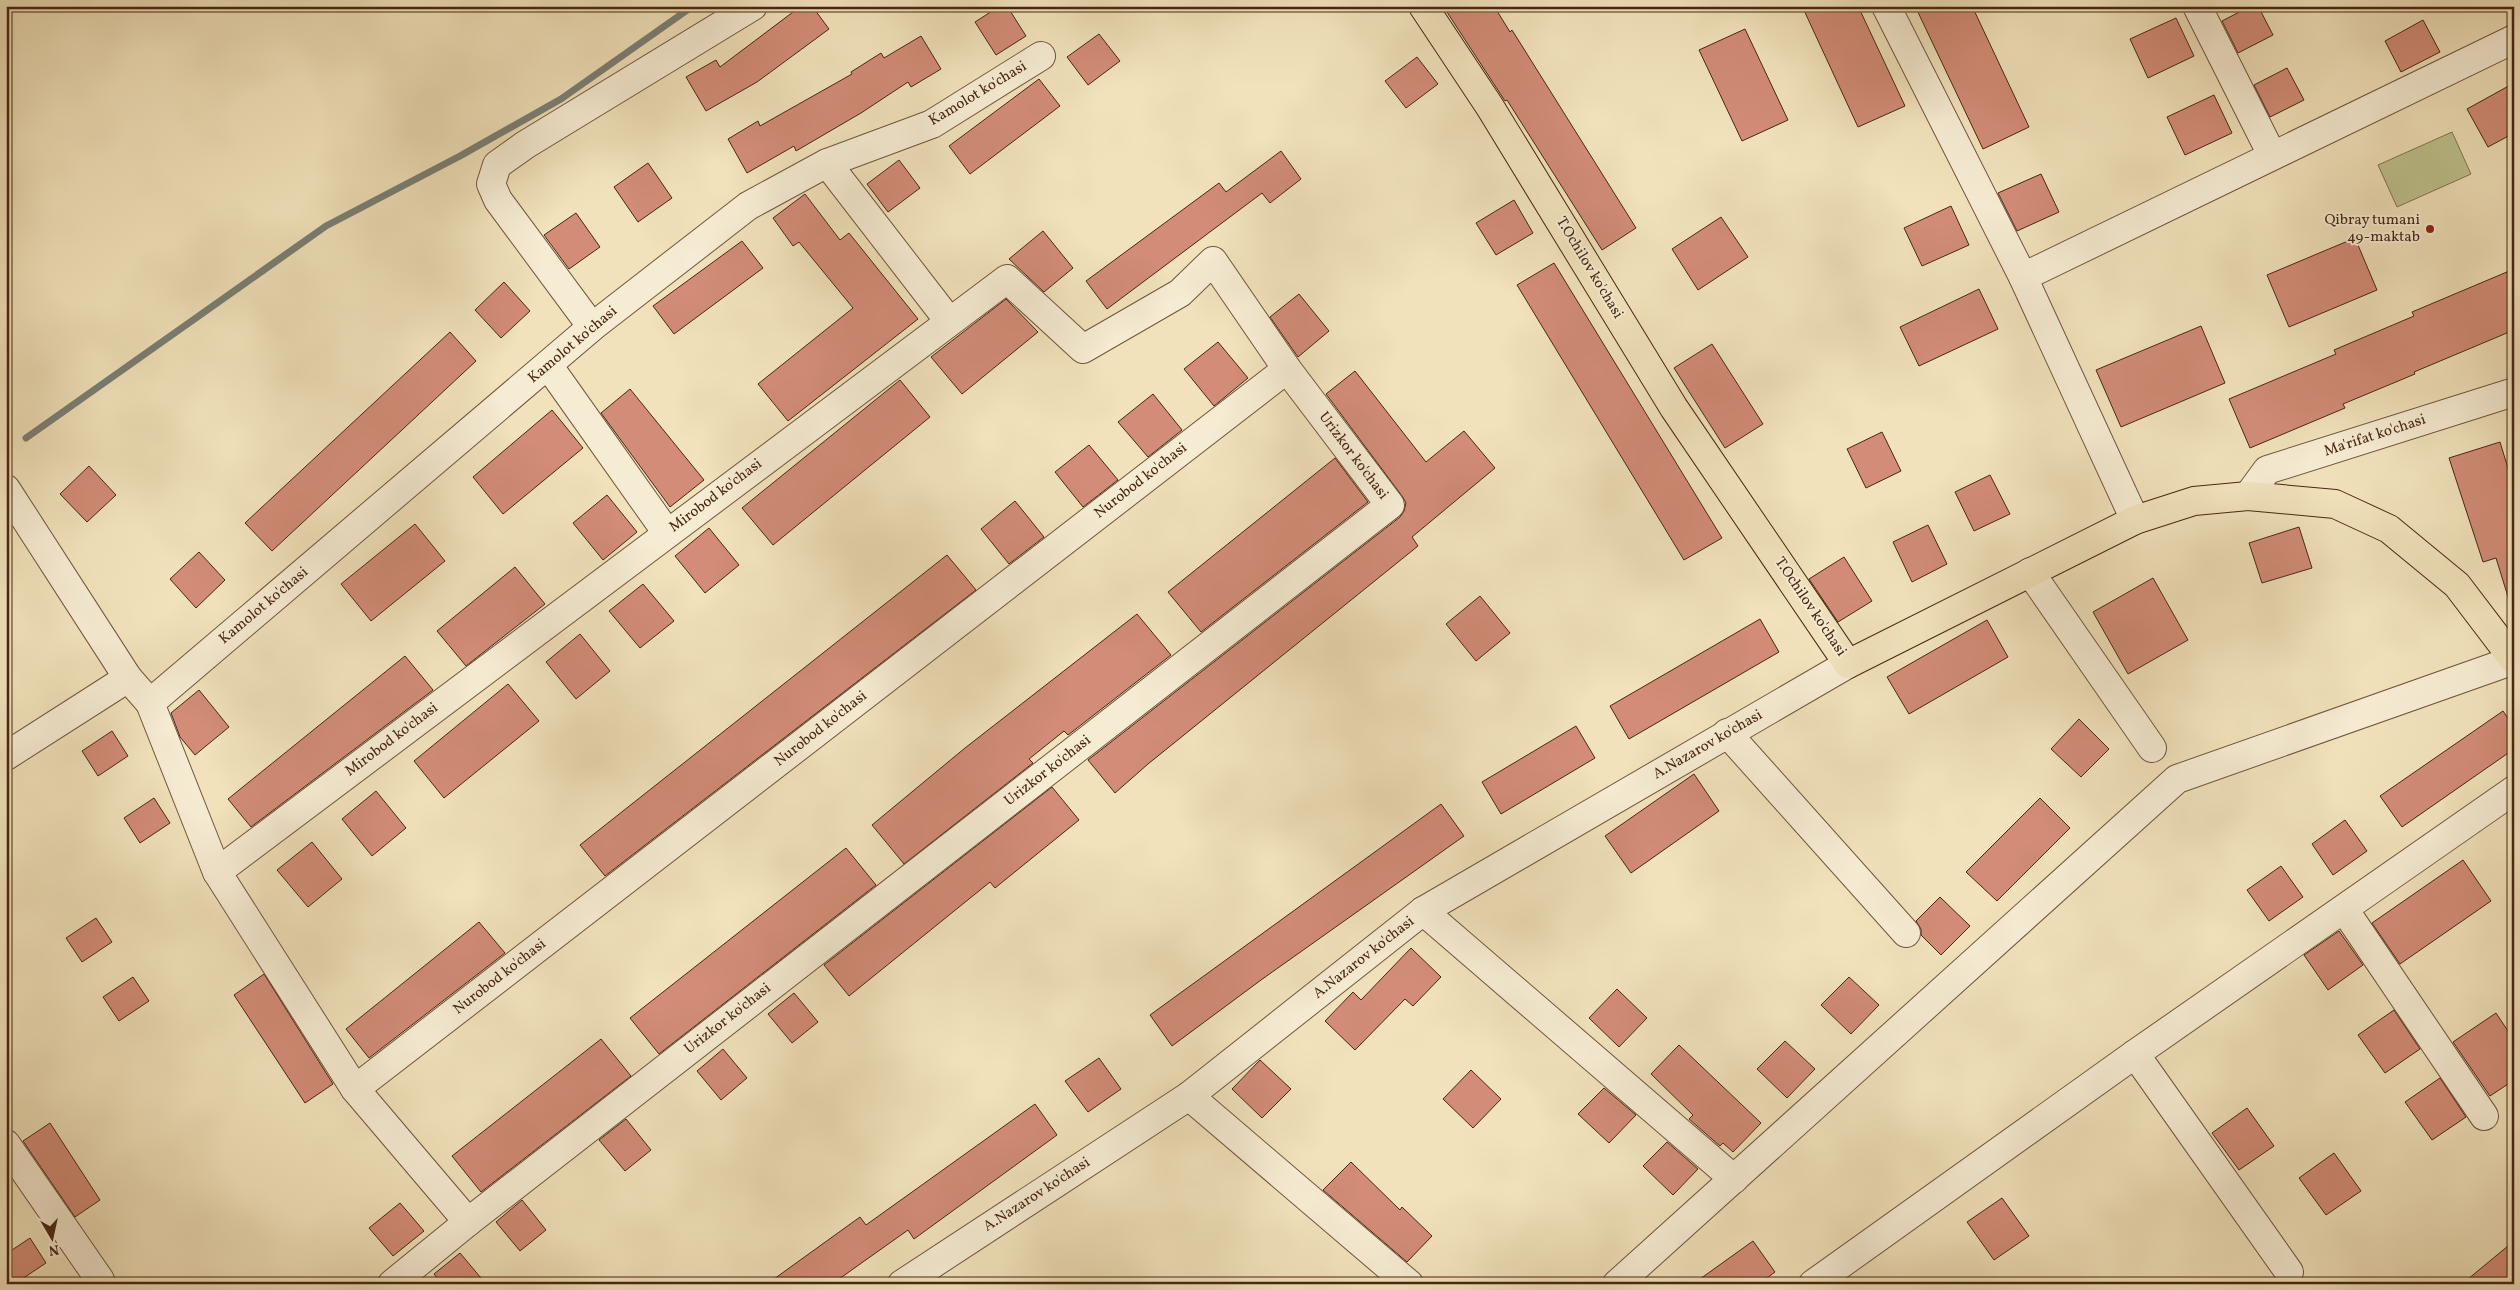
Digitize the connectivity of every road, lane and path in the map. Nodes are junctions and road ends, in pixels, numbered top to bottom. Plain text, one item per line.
1 (753, 6) edge
2 (1423, 6) edge
3 (1886, 6) edge
4 (2197, 6) edge
5 (2514, 39) edge
6 (1041, 56) dead end
7 (2272, 155) junction
8 (827, 162) junction
9 (1213, 261) joint
10 (2023, 277) junction
11 (949, 320) junction
12 (592, 327) junction
13 (548, 365) junction
14 (1287, 369) junction
15 (2514, 392) edge
16 (6, 489) edge
17 (2248, 496) junction
18 (2135, 520) junction
19 (667, 533) junction
20 (2030, 572) junction
21 (2514, 660) edge
22 (1848, 664) junction
23 (128, 678) junction
24 (150, 703) junction
25 (1727, 733) junction
26 (2152, 748) dead end
27 (6, 756) edge
28 (2514, 790) edge
29 (217, 872) junction
30 (2344, 909) junction
31 (1424, 911) junction
32 (1906, 933) dead end
33 (2135, 1054) junction
34 (355, 1089) junction
35 (1189, 1096) junction
36 (2484, 1116) dead end
37 (6, 1144) edge
38 (1734, 1179) junction
39 (468, 1222) junction
40 (2289, 1272) dead end
41 (920, 1279) edge
42 (95, 1284) edge
43 (392, 1284) edge
44 (1409, 1284) edge
45 (1617, 1284) edge
46 (1812, 1284) edge

1 - 12 street
2 - 22 main road, T.Ochilov ko'chasi
3 - 10 street
4 - 7 street
5 - 7 street
6 - 8 street, Kamolot ko'chasi
7 - 10 street
8 - 11 street
8 - 12 street, Kamolot ko'chasi
9 - 11 street, Mirobod ko'chasi
9 - 14 street, Urizkor ko'chasi
10 - 18 street
11 - 19 street, Mirobod ko'chasi
12 - 13 street, Kamolot ko'chasi
13 - 19 street
13 - 24 street, Kamolot ko'chasi
14 - 34 street, Nurobod ko'chasi
14 - 39 street, Urizkor ko'chasi
15 - 17 street, Ma'rifat ko'chasi
16 - 23 street
17 - 18 main road, T.Ochilov ko'chasi
17 - 21 main road, T.Ochilov ko'chasi
18 - 20 main road, T.Ochilov ko'chasi
19 - 29 street, Mirobod ko'chasi
20 - 22 main road, T.Ochilov ko'chasi
20 - 26 street
21 - 38 street
22 - 25 street, A.Nazarov ko'chasi
23 - 24 street
23 - 27 street
24 - 29 street
25 - 31 street, A.Nazarov ko'chasi
25 - 32 street
28 - 30 street
29 - 34 street
30 - 33 street
30 - 36 street
31 - 35 street, A.Nazarov ko'chasi
31 - 38 street
33 - 40 street
33 - 46 street
34 - 39 street
35 - 41 street, A.Nazarov ko'chasi
35 - 44 street
37 - 42 street
38 - 45 street
39 - 43 street

